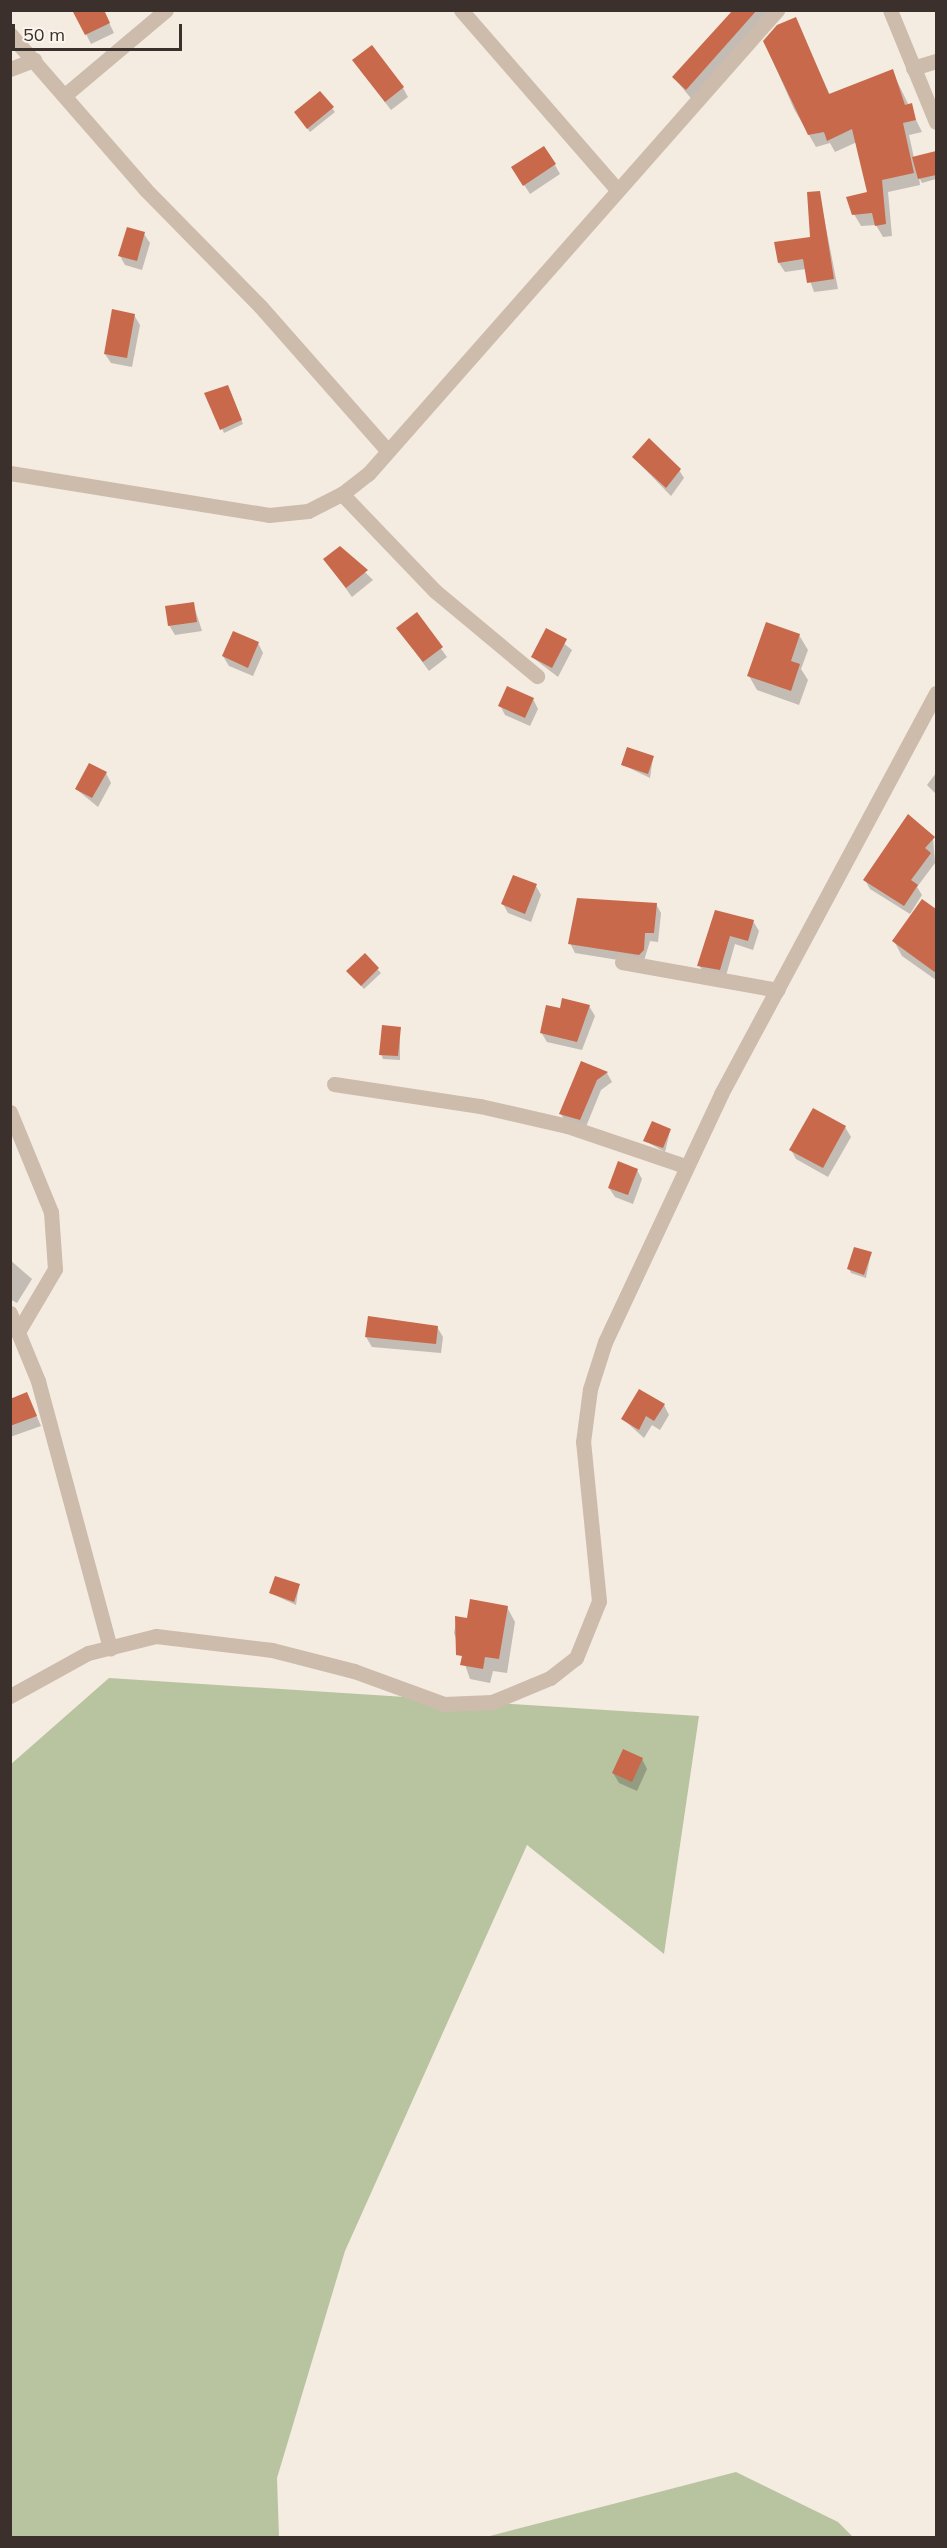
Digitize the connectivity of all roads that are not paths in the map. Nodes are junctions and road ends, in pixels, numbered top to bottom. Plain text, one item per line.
1 (166, 10) edge
2 (461, 10) edge
3 (777, 10) edge
4 (890, 10) edge
5 (10, 34) edge
6 (34, 60) junction
7 (936, 61) edge
8 (913, 68) junction
9 (10, 69) edge
10 (64, 95) junction
11 (936, 122) edge
12 (616, 188) junction
13 (388, 451) junction
14 (10, 473) edge
15 (342, 494) junction
16 (537, 676) dead end
17 (936, 693) edge
18 (622, 962) dead end
19 (778, 990) junction
20 (334, 1084) dead end
21 (10, 1112) edge
22 (685, 1166) junction
23 (10, 1313) edge
24 (19, 1330) junction
25 (110, 1648) junction
26 (10, 1696) edge

1 - 10 street
2 - 12 street
3 - 12 street
4 - 8 street
5 - 6 street
6 - 9 street
6 - 10 street
7 - 8 street
8 - 11 street
10 - 13 street
12 - 13 street
13 - 15 street
14 - 15 street
15 - 16 street
17 - 19 street
18 - 19 street
19 - 22 street
20 - 22 street
21 - 24 street
22 - 25 street
23 - 24 street
24 - 25 street
25 - 26 street

